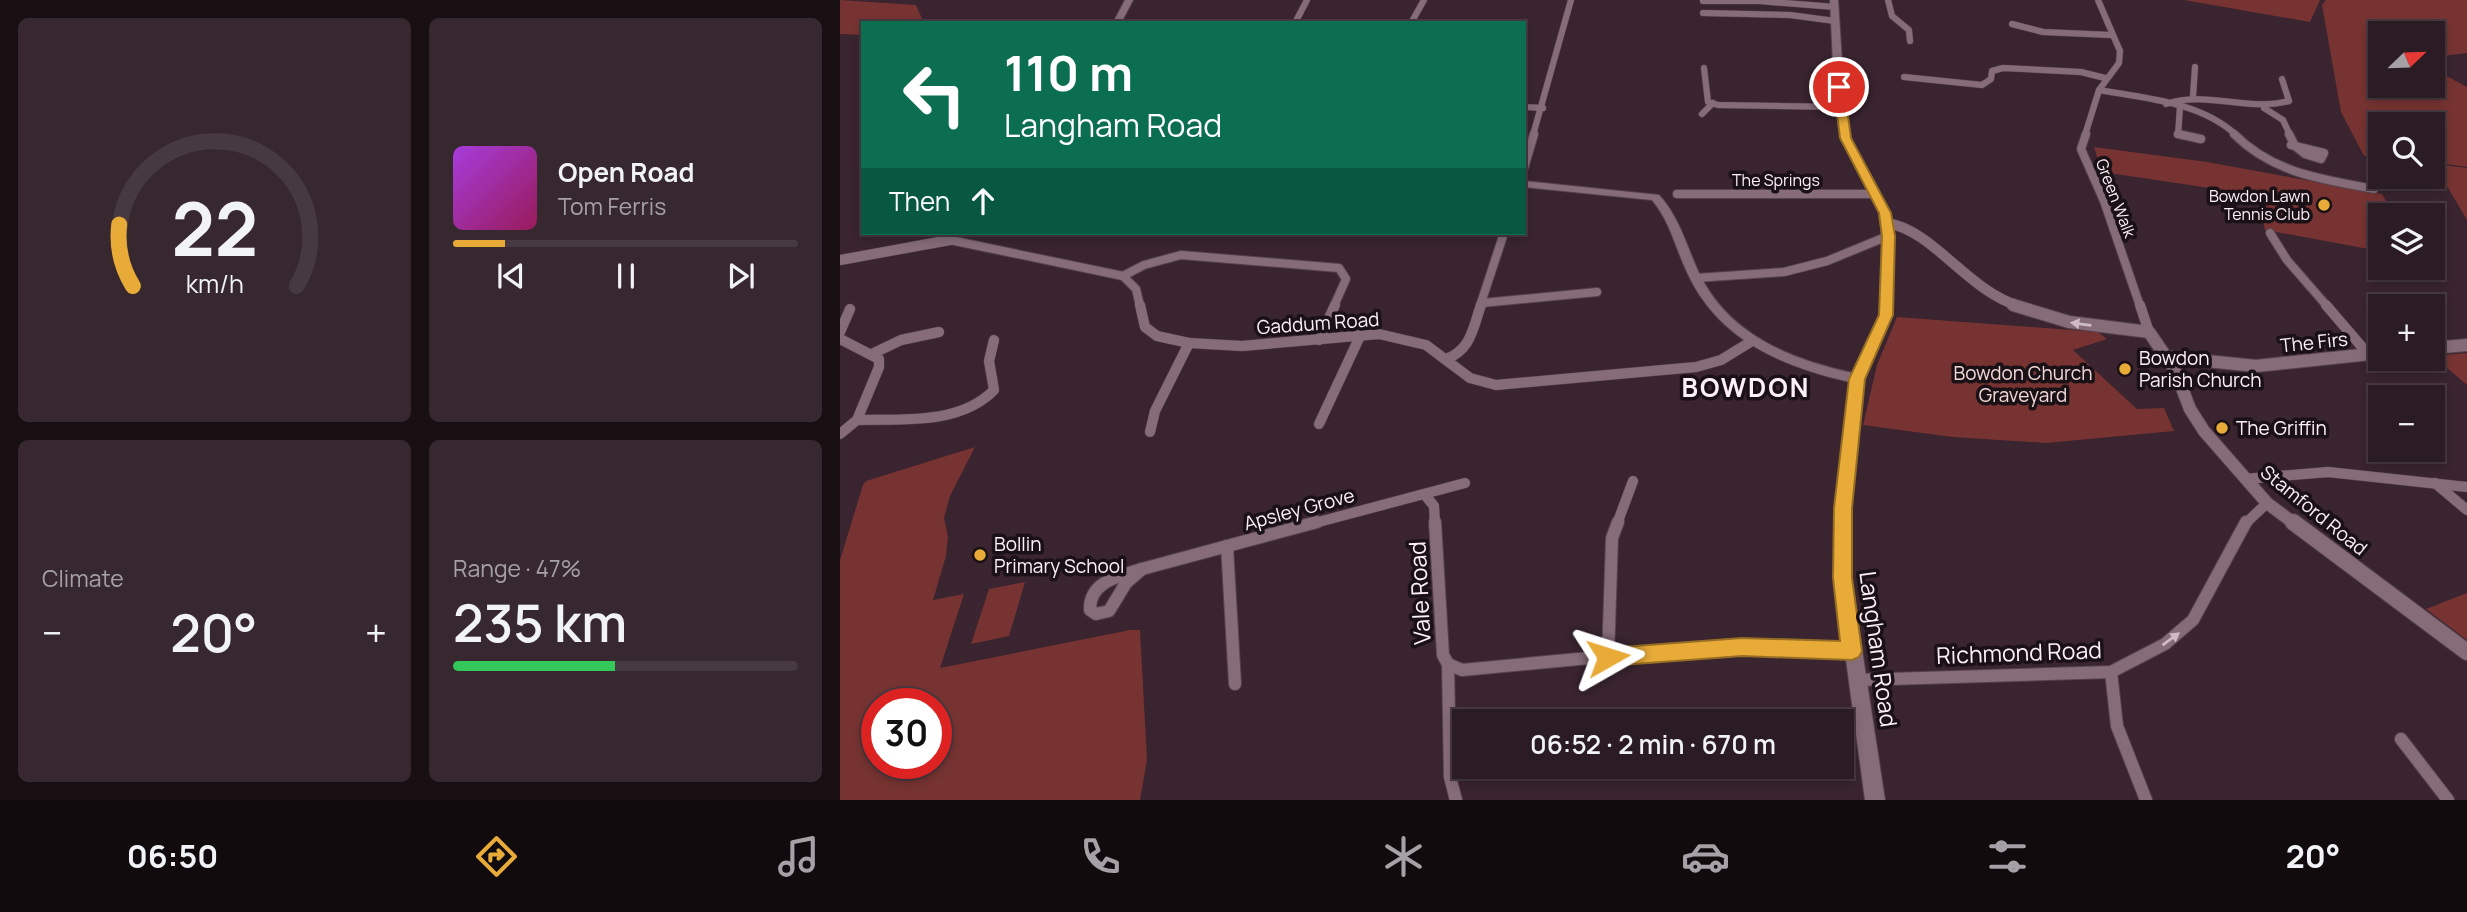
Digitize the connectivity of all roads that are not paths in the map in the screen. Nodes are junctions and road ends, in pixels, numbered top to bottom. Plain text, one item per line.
1 (1129, 0) edge
2 (1307, 0) edge
3 (1424, 0) edge
4 (1571, 0) edge
5 (1888, 0) edge
6 (2098, 0) edge
7 (1703, 1) edge
8 (1834, 4) edge
9 (1703, 13) dead end
10 (1118, 21) edge
11 (1296, 21) edge
12 (1412, 21) edge
13 (1835, 21) junction
14 (2012, 24) dead end
15 (2111, 35) junction
16 (1909, 41) dead end
17 (2195, 67) dead end
18 (1704, 68) dead end
19 (1904, 77) dead end
20 (2105, 78) junction
21 (2282, 79) dead end
22 (2099, 90) junction
23 (2193, 96) junction
24 (1713, 103) junction
25 (2166, 104) junction
26 (2261, 106) junction
27 (1526, 107) edge
28 (1840, 107) junction
29 (2180, 107) junction
30 (1543, 108) junction
31 (1702, 114) dead end
32 (2201, 139) dead end
33 (2291, 145) dead end
34 (1526, 160) edge
35 (1526, 184) edge
36 (2368, 188) edge
37 (1677, 194) dead end
38 (1874, 194) junction
39 (1887, 230) junction
40 (2270, 233) dead end
41 (1503, 235) edge
42 (951, 236) edge
43 (840, 260) edge
44 (1123, 276) junction
45 (1696, 278) junction
46 (1597, 292) dead end
47 (1482, 303) junction
48 (845, 316) edge
49 (840, 332) edge
50 (939, 332) dead end
51 (2149, 332) junction
52 (1361, 334) junction
53 (840, 339) edge
54 (993, 340) dead end
55 (1319, 340) junction
56 (1752, 341) junction
57 (1189, 343) junction
58 (2467, 345) edge
59 (2368, 347) edge
60 (2445, 347) edge
61 (874, 353) junction
62 (2368, 354) edge
63 (2168, 357) junction
64 (1446, 359) junction
65 (1857, 379) junction
66 (857, 420) junction
67 (1319, 424) dead end
68 (1150, 432) dead end
69 (840, 434) edge
70 (2245, 479) junction
71 (1633, 481) dead end
72 (2434, 482) junction
73 (1465, 483) dead end
74 (2467, 487) edge
75 (1424, 495) junction
76 (2267, 503) junction
77 (2467, 510) edge
78 (1227, 546) junction
79 (1142, 569) junction
80 (1852, 651) junction
81 (2467, 652) edge
82 (1608, 657) junction
83 (1448, 664) junction
84 (2111, 672) junction
85 (1858, 680) junction
86 (1235, 684) dead end
87 (2401, 739) dead end
88 (1456, 800) edge
89 (1875, 800) edge
90 (2146, 800) edge
91 (2448, 800) edge

1 - 10 main road
2 - 11 street
3 - 12 street
4 - 30 street
5 - 16 street
6 - 15 street, Green Walk
7 - 8 street
8 - 13 main road
9 - 13 street
13 - 28 main road
14 - 15 street
15 - 20 street, Green Walk
17 - 23 street
18 - 24 street
19 - 20 street
20 - 22 street, Green Walk
21 - 26 street
22 - 25 street
22 - 51 street, Green Walk
23 - 25 street
23 - 26 street
24 - 28 street
24 - 31 street
25 - 29 street
26 - 33 street
27 - 30 street
28 - 38 main road
29 - 32 street
29 - 36 street
30 - 34 street
35 - 45 main road
37 - 38 street, The Springs
38 - 39 main road
39 - 45 street
51 -> 39 street
39 - 65 main road, Langham Road
40 - 59 street
41 - 47 street
42 - 43 street
42 - 44 street
44 - 55 street
44 - 57 street, Gaddum Road
45 - 56 main road
46 - 47 street
47 - 64 street
48 - 49 street
50 - 61 street
51 - 63 street, Stamford Road
52 - 55 street, Gaddum Road
52 - 64 street, Gaddum Road
52 - 67 street
53 - 61 street
54 - 66 street
55 - 57 street, Gaddum Road
56 - 64 street, Gaddum Road
56 - 65 main road
57 - 68 street
58 - 60 street
61 - 66 street
62 - 63 street, The Firs
63 - 70 street, Stamford Road
65 - 80 main road, Langham Road
66 - 69 street
70 - 72 street
70 - 76 street, Stamford Road
71 - 82 street
72 - 74 street
72 - 77 street
73 - 75 street, Apsley Grove
75 - 78 street, Apsley Grove
75 - 83 street, Vale Road
76 - 81 street, Stamford Road
84 -> 76 street, Richmond Road
78 - 79 street, Apsley Grove
78 - 86 street
79 - 79 street, Apsley Grove
80 - 82 street, Vale Road
80 - 85 main road, Langham Road
82 - 83 street, Vale Road
83 - 88 street
84 - 85 street, Richmond Road
84 - 90 street
85 - 89 main road, Langham Road
87 - 91 street

